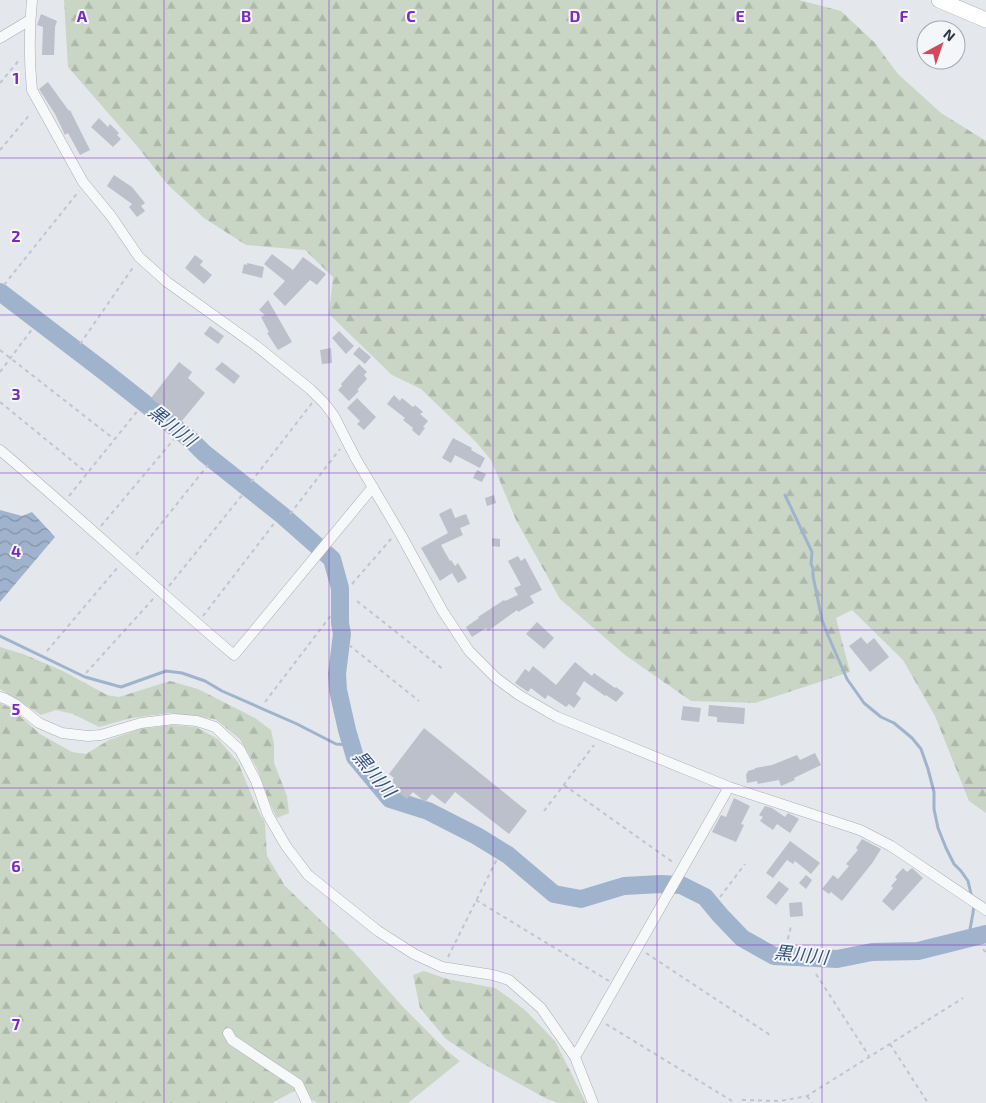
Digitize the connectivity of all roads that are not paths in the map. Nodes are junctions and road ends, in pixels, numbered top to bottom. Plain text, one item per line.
1 (32, 0) edge
2 (940, 0) edge
3 (30, 20) junction
4 (986, 20) edge
5 (0, 38) edge
6 (0, 450) edge
7 (373, 486) junction
8 (0, 697) edge
9 (729, 787) junction
10 (986, 910) edge
11 (228, 1033) dead end
12 (575, 1057) junction
13 (307, 1103) edge
14 (593, 1103) edge

1 - 3 street
2 - 4 street
3 - 5 street
3 - 7 street
6 - 7 street
7 - 9 street
8 - 12 street
9 - 10 street
9 - 12 street
11 - 13 street
12 - 14 street

